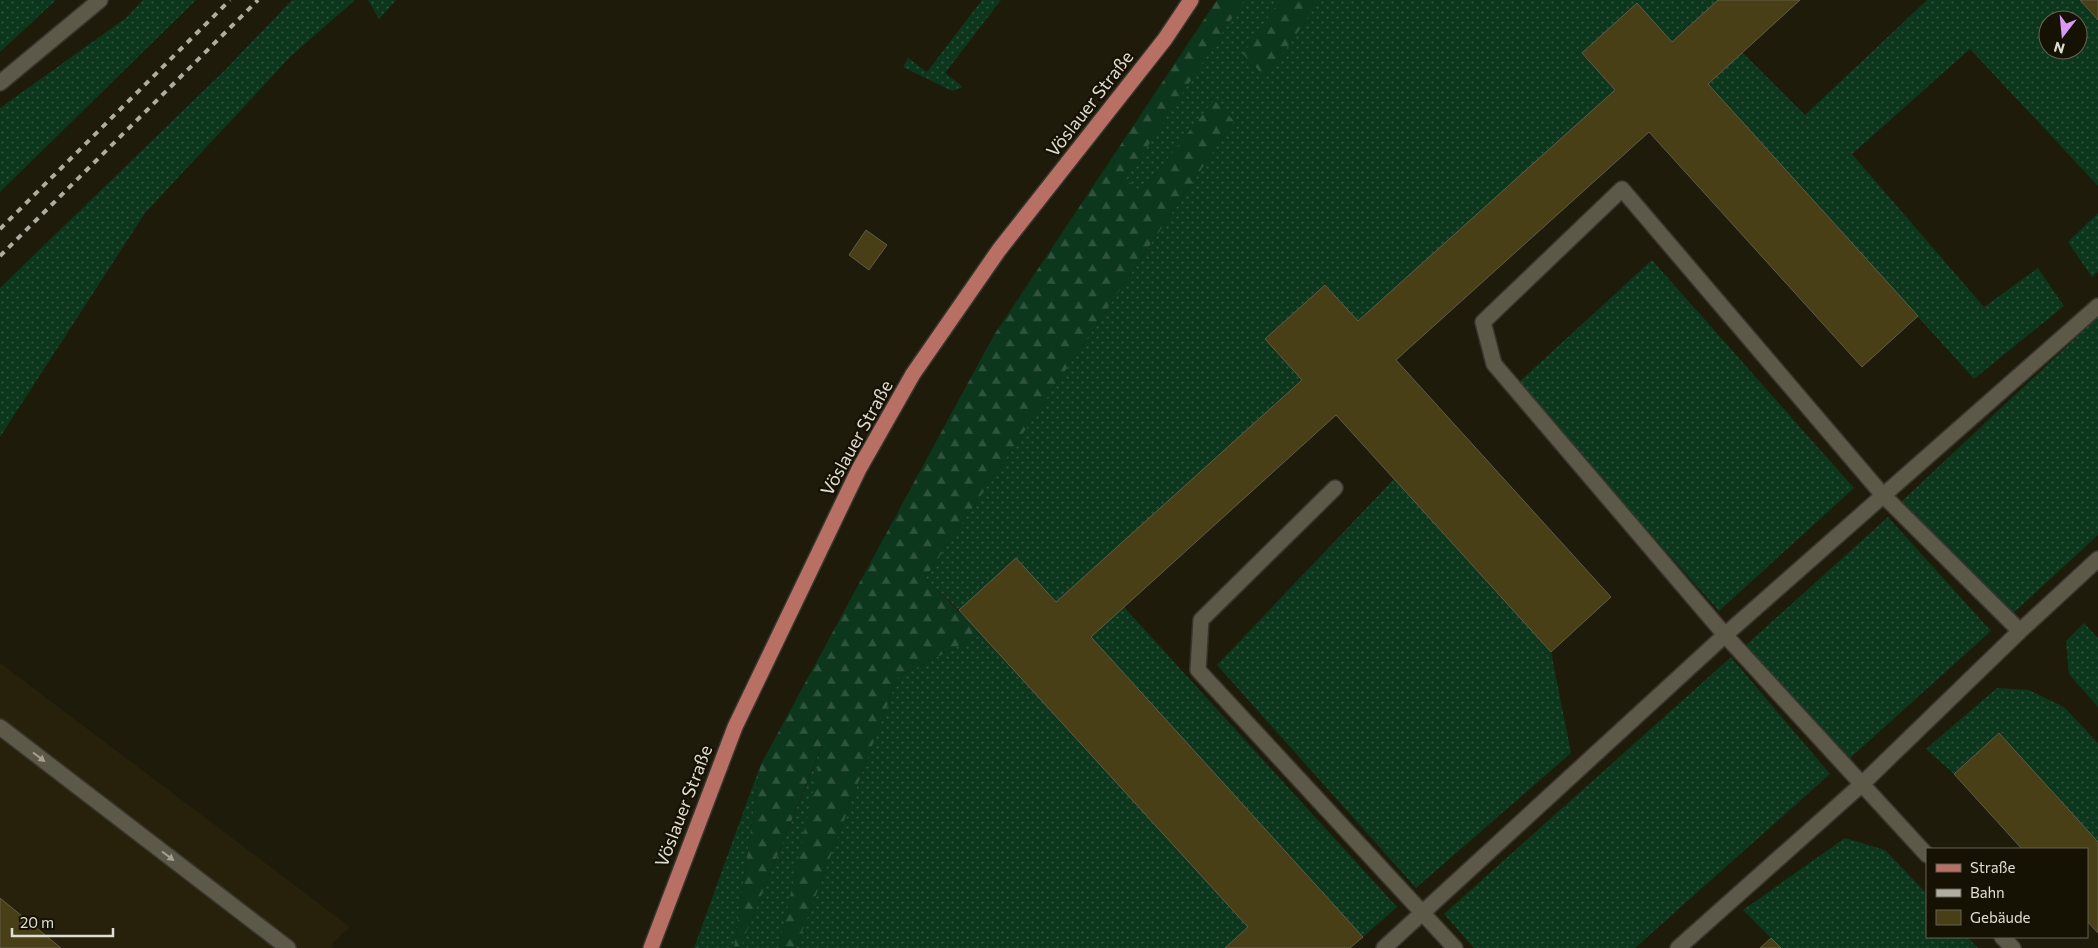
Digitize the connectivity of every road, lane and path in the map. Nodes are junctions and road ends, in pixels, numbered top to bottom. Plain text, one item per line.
1 (100, 0) edge
2 (1191, 0) edge
3 (0, 83) edge
4 (2098, 306) edge
5 (1336, 488) dead end
6 (1882, 494) junction
7 (2098, 559) edge
8 (2020, 631) junction
9 (1725, 635) junction
10 (0, 727) edge
11 (1862, 785) junction
12 (1926, 854) edge
13 (1424, 913) junction
14 (2003, 938) edge
15 (288, 948) edge
16 (651, 948) edge
17 (1384, 948) edge
18 (1456, 948) edge
19 (1678, 948) edge
20 (2013, 948) edge

1 - 3 lane
2 - 16 main road, Vöslauer Straße
4 - 6 lane
5 - 13 lane
6 - 8 lane
6 - 9 lane
6 - 9 lane
7 - 8 lane
8 - 11 lane
9 - 11 lane
9 - 13 lane
10 -> 15 lane
11 - 12 lane
11 - 19 lane
13 - 17 lane
13 - 18 lane
14 - 20 lane

